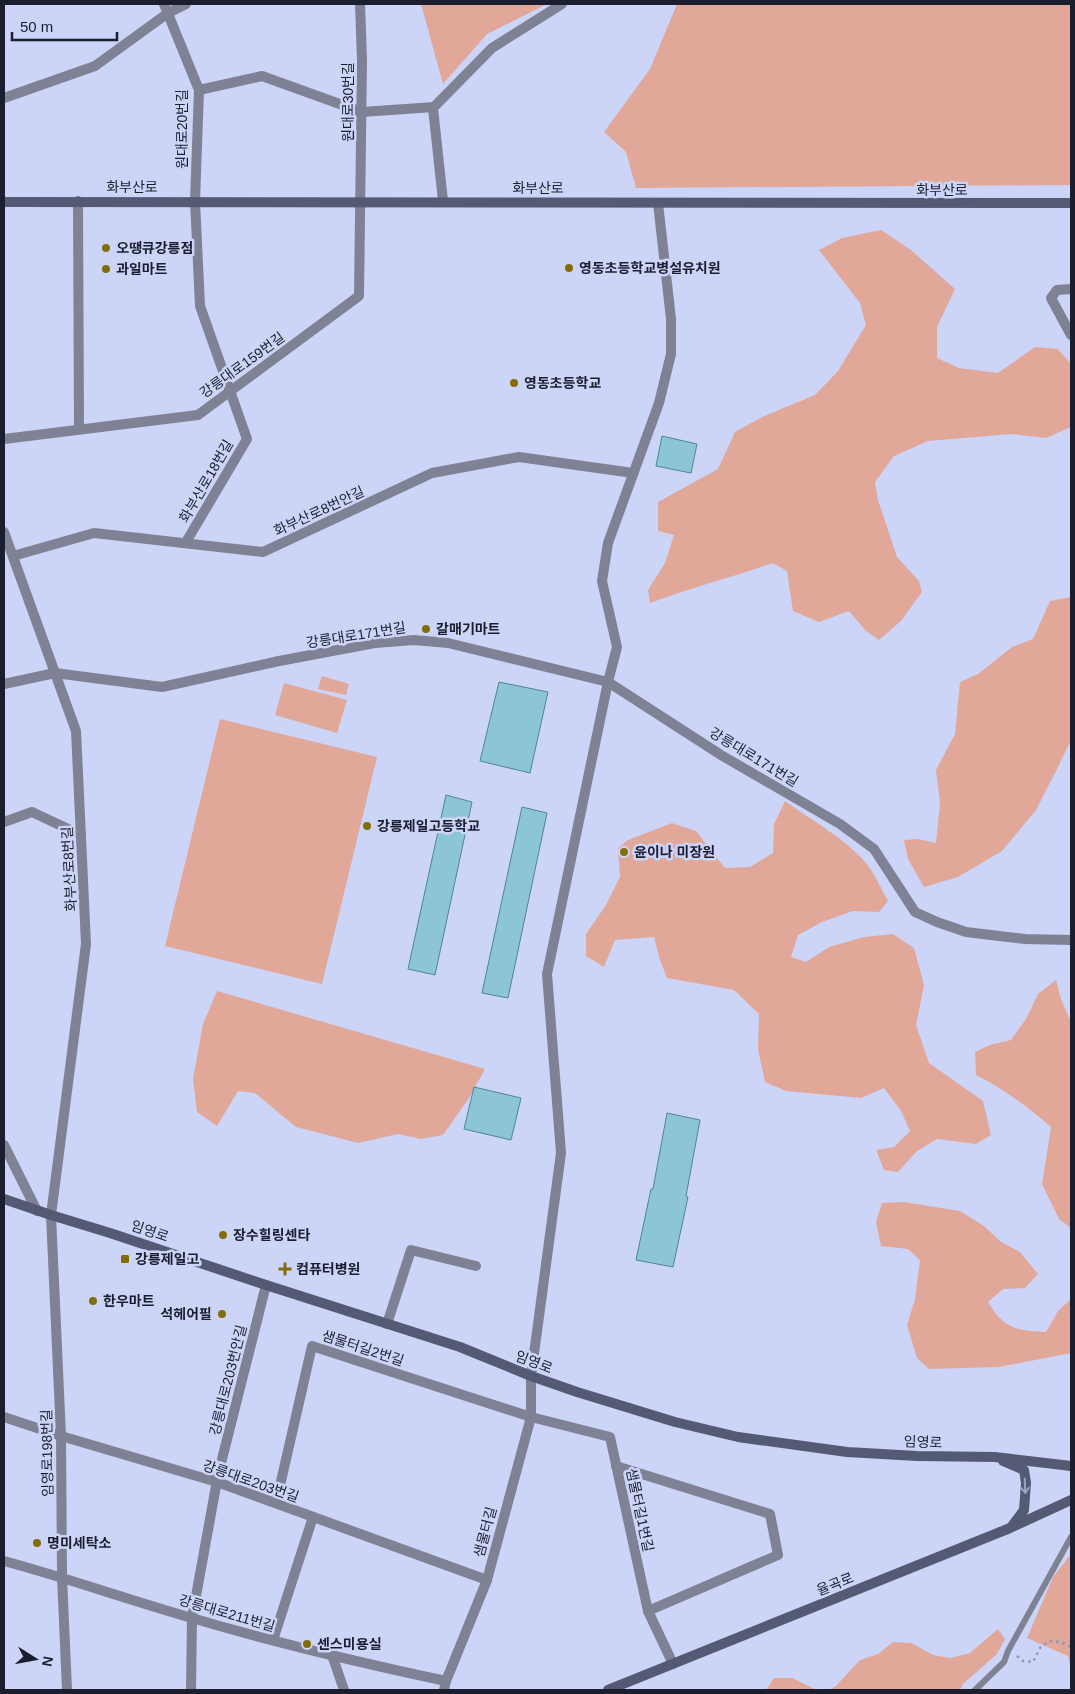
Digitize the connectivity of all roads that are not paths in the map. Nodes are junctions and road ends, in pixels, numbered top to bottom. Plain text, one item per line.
1 (186, 4) edge
2 (360, 4) edge
3 (562, 4) edge
4 (166, 9) edge
5 (199, 90) junction
6 (4, 98) edge
7 (434, 107) junction
8 (362, 112) junction
9 (78, 201) junction
10 (196, 201) junction
11 (360, 201) junction
12 (443, 201) junction
13 (4, 202) edge
14 (658, 203) junction
15 (1071, 203) edge
16 (1071, 289) edge
17 (1071, 335) edge
18 (230, 391) junction
19 (79, 430) junction
20 (4, 439) edge
21 (633, 473) junction
22 (4, 532) edge
23 (186, 542) junction
24 (13, 556) junction
25 (56, 673) junction
26 (608, 682) junction
27 (4, 684) edge
28 (4, 822) edge
29 (81, 835) junction
30 (1071, 940) edge
31 (4, 1145) edge
32 (4, 1199) edge
33 (37, 1211) junction
34 (51, 1216) junction
35 (476, 1266) dead end
36 (266, 1285) junction
37 (387, 1324) junction
38 (531, 1376) junction
39 (4, 1417) edge
40 (531, 1417) junction
41 (61, 1436) junction
42 (995, 1457) junction
43 (616, 1466) junction
44 (1071, 1466) edge
45 (217, 1482) junction
46 (1071, 1500) edge
47 (276, 1503) junction
48 (313, 1517) junction
49 (1010, 1528) junction
50 (1071, 1537) edge
51 (4, 1561) edge
52 (62, 1577) junction
53 (486, 1580) junction
54 (648, 1611) junction
55 (192, 1618) junction
56 (273, 1640) junction
57 (332, 1655) junction
58 (673, 1664) junction
59 (445, 1686) edge
60 (67, 1690) edge
61 (191, 1690) edge
62 (344, 1690) edge
63 (608, 1690) edge
64 (975, 1690) edge

1 - 4 street
2 - 8 street, 원대로30번길
3 - 7 street
4 - 5 street, 원대로20번길
4 - 6 street
5 - 8 street
5 - 10 street, 원대로20번길
7 - 8 street
7 - 12 street
8 - 11 street, 원대로30번길
9 - 10 street, 화부산로
9 - 13 street, 화부산로
9 - 19 street
10 - 11 street, 화부산로
10 - 18 street, 화부산로18번길
11 - 12 street, 화부산로
11 - 18 street, 강릉대로159번길
12 - 14 street, 화부산로
14 - 15 street, 화부산로
14 - 21 street, 샘물터길
16 - 17 street
18 - 19 street, 강릉대로159번길
18 - 23 street, 화부산로18번길
19 - 20 street, 강릉대로159번길
21 - 23 street, 화부산로8번안길
21 - 26 street, 샘물터길
22 - 24 street, 화부산로8번길
23 - 24 street, 화부산로8번안길
24 - 25 street, 화부산로8번길
25 - 26 street, 강릉대로171번길
25 - 27 street, 강릉대로171번길
25 - 29 street, 화부산로8번길
26 - 30 street, 강릉대로171번길
26 - 38 street, 샘물터길
28 - 29 street
29 - 34 street, 화부산로8번길
31 - 33 street
32 - 33 street, 임영로
33 - 34 street, 임영로
34 - 36 street, 임영로
34 - 41 street, 임영로198번길
35 - 37 street
36 - 37 street, 임영로
36 - 45 street, 강릉대로203번안길
37 - 38 street, 임영로
38 - 40 street, 샘물터길
38 - 42 street, 임영로
39 - 41 street, 강릉대로203번길
40 - 43 street, 샘물터길1번길
40 - 47 street, 샘물터길2번길
40 - 53 street, 샘물터길
41 - 45 street, 강릉대로203번길
41 - 52 street, 임영로198번길
42 - 44 street, 임영로
42 -> 49 street
43 - 54 street, 샘물터길1번길
43 - 54 street
45 - 47 street, 강릉대로203번길
45 - 55 street, 강릉대로203번안길
46 - 49 street, 율곡로
47 - 48 street, 강릉대로203번길
48 - 53 street, 강릉대로203번길
48 - 56 street
49 - 58 street, 율곡로
50 - 64 lane
51 - 52 street, 강릉대로211번길
52 - 55 street, 강릉대로211번길
52 - 60 street, 임영로198번길
53 - 59 street, 샘물터길
54 - 58 street, 샘물터길1번길
55 - 56 street, 강릉대로211번길
55 - 61 street, 강릉대로203번안길
56 - 57 street, 강릉대로211번길
57 - 59 street, 강릉대로211번길
57 - 62 street
58 - 63 street, 율곡로

